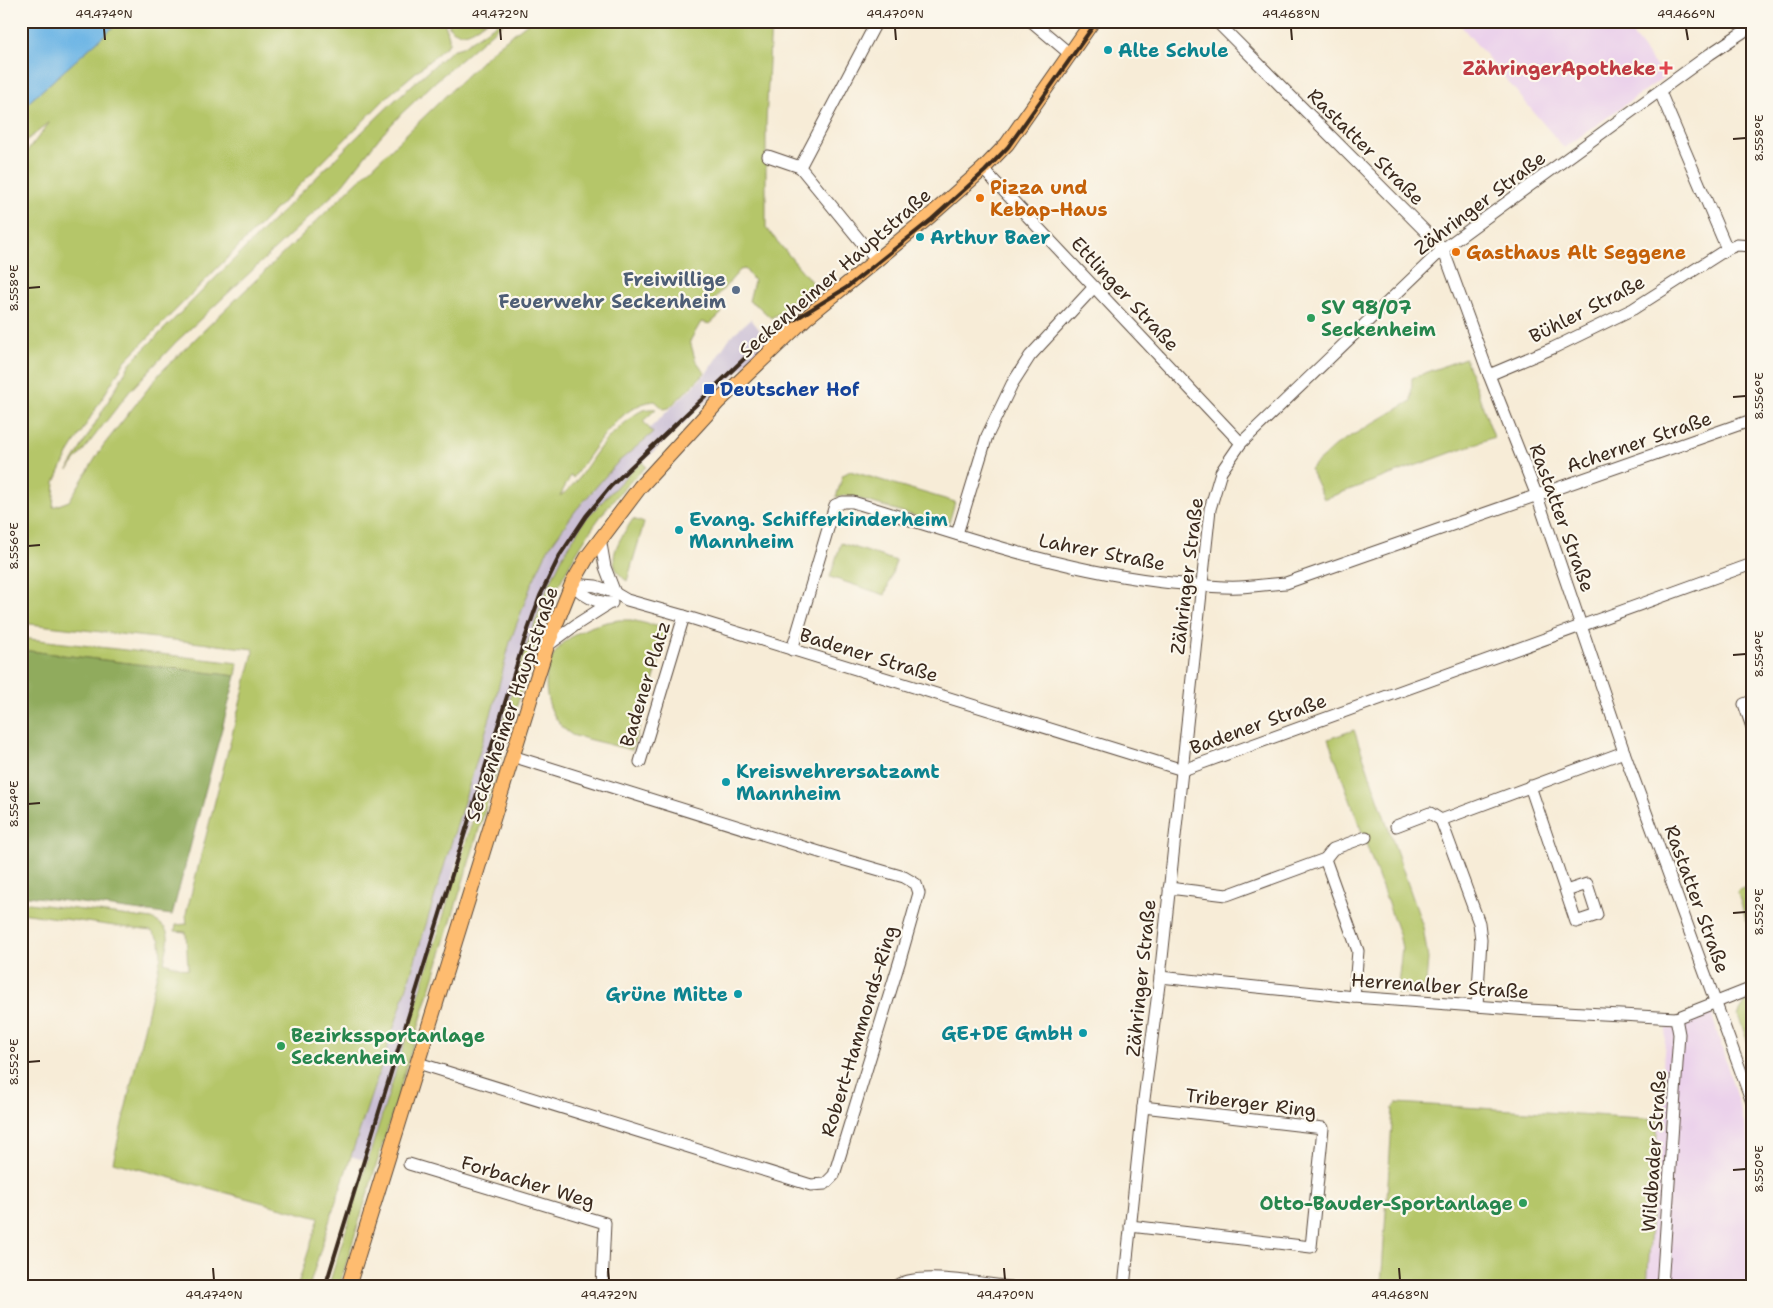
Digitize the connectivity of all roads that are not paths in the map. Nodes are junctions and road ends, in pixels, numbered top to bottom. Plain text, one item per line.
1 (877, 21) edge
2 (1031, 21) edge
3 (1093, 21) edge
4 (1216, 21) edge
5 (1752, 26) edge
6 (1070, 54) junction
7 (1660, 92) junction
8 (768, 156) dead end
9 (800, 168) junction
10 (983, 170) junction
11 (1752, 246) edge
12 (1443, 249) junction
13 (1726, 249) junction
14 (876, 260) junction
15 (1094, 287) junction
16 (1489, 375) junction
17 (1752, 420) edge
18 (1241, 443) junction
19 (1537, 496) junction
20 (957, 534) junction
21 (600, 538) junction
22 (1752, 564) edge
23 (572, 584) junction
24 (1202, 586) junction
25 (612, 598) junction
26 (684, 616) junction
27 (1582, 625) junction
28 (547, 646) junction
29 (792, 650) junction
30 (1752, 701) edge
31 (1752, 727) edge
32 (1624, 752) junction
33 (512, 756) junction
34 (640, 762) dead end
35 (1182, 770) junction
36 (1530, 786) junction
37 (1440, 820) junction
38 (1396, 826) dead end
39 (1366, 837) dead end
40 (1325, 859) junction
41 (1169, 888) junction
42 (1566, 891) dead end
43 (1160, 977) junction
44 (1752, 988) edge
45 (1354, 997) junction
46 (1716, 1002) junction
47 (1477, 1006) junction
48 (1676, 1018) junction
49 (418, 1063) junction
50 (1752, 1102) edge
51 (1143, 1107) junction
52 (408, 1164) dead end
53 (1130, 1226) junction
54 (353, 1286) edge
55 (602, 1287) edge
56 (896, 1287) edge
57 (1010, 1287) edge
58 (1124, 1287) edge
59 (1662, 1287) edge

1 - 9 street
2 - 6 street
3 - 6 main road, Seckenheimer Hauptstraße
4 - 12 street, Rastatter Straße
5 - 7 street, Zähringer Straße
6 - 10 main road, Seckenheimer Hauptstraße
7 - 12 street, Zähringer Straße
7 - 13 street
8 - 9 street
9 - 14 street
10 - 14 main road, Seckenheimer Hauptstraße
10 - 15 street, Ettlinger Straße
11 - 13 street, Bühler Straße
12 - 16 street, Rastatter Straße
12 - 18 street, Zähringer Straße
13 - 16 street, Bühler Straße
14 - 21 main road, Seckenheimer Hauptstraße
15 - 18 street, Ettlinger Straße
15 - 20 street
16 - 19 street, Rastatter Straße
17 - 19 street, Acherner Straße
18 - 24 street, Zähringer Straße
19 - 24 street, Lahrer Straße
19 - 27 street, Rastatter Straße
20 - 24 street, Lahrer Straße
20 - 29 street, Lahrer Straße
21 - 23 main road, Seckenheimer Hauptstraße
21 - 25 street
22 - 27 street, Badener Straße
23 - 25 street
23 - 28 main road, Seckenheimer Hauptstraße
24 - 35 street, Zähringer Straße
25 - 26 street, Badener Straße
25 - 28 street, Badener Straße
26 - 29 street, Badener Straße
26 - 34 street, Badener Platz
27 - 32 street, Rastatter Straße
27 - 35 street, Badener Straße
28 - 33 main road, Seckenheimer Hauptstraße
29 - 35 street, Badener Straße
30 - 31 street
32 - 36 street
32 - 46 street, Rastatter Straße
33 - 49 main road, Seckenheimer Hauptstraße
33 - 49 street, Robert-Hammonds-Ring
35 - 41 street, Zähringer Straße
36 - 37 street
36 - 42 street
37 - 38 street
37 - 47 street
39 - 40 street
40 - 41 street
40 - 45 street
41 - 43 street, Zähringer Straße
43 - 45 street, Herrenalber Straße
43 - 51 street, Zähringer Straße
44 - 46 street, Herrenalber Straße
45 - 47 street, Herrenalber Straße
46 - 48 street, Herrenalber Straße
46 - 50 street, Rastatter Straße
47 - 48 street, Herrenalber Straße
48 - 59 street, Wildbader Straße
49 - 54 main road, Seckenheimer Hauptstraße
51 - 53 street, Zähringer Straße
51 - 53 street, Triberger Ring
52 - 55 street, Forbacher Weg
53 - 58 street, Zähringer Straße
56 - 57 street

